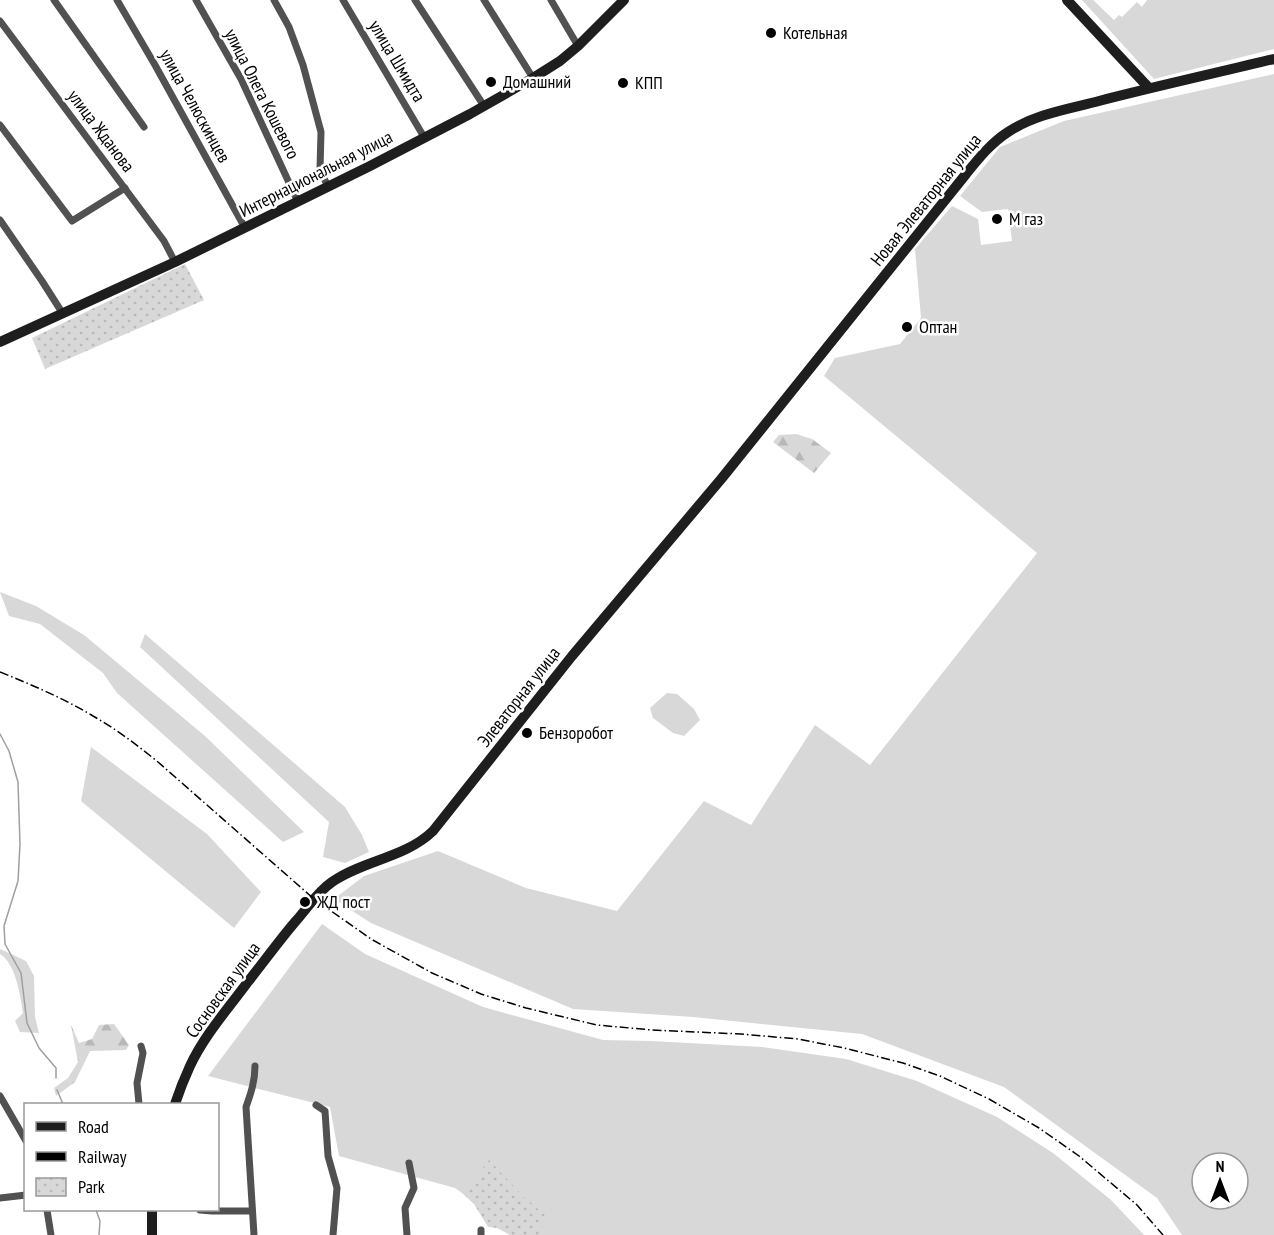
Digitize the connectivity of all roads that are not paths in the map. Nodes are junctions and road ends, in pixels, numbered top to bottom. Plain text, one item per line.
1 (54, 0) edge
2 (117, 0) edge
3 (196, 0) edge
4 (274, 0) edge
5 (343, 0) edge
6 (415, 0) edge
7 (484, 0) edge
8 (551, 0) edge
9 (624, 0) edge
10 (1067, 0) edge
11 (0, 21) edge
12 (578, 46) junction
13 (1274, 59) edge
14 (533, 78) junction
15 (1149, 88) junction
16 (484, 106) junction
17 (0, 125) edge
18 (144, 127) dead end
19 (424, 137) junction
20 (328, 187) junction
21 (125, 188) junction
22 (298, 202) junction
23 (0, 220) edge
24 (245, 228) junction
25 (175, 262) junction
26 (63, 314) junction
27 (0, 342) edge
28 (722, 478) joint
29 (313, 901) joint
30 (141, 1046) dead end
31 (255, 1066) dead end
32 (0, 1097) edge
33 (139, 1103) edge
34 (175, 1103) edge
35 (315, 1105) dead end
36 (24, 1138) edge
37 (409, 1163) dead end
38 (24, 1195) edge
39 (0, 1198) edge
40 (47, 1211) edge
41 (152, 1211) edge
42 (219, 1211) edge
43 (252, 1211) junction
44 (51, 1235) edge
45 (152, 1235) edge
46 (254, 1235) edge
47 (333, 1235) edge
48 (407, 1235) edge

1 - 18 street
2 - 24 street, улица Челюскинцев
3 - 22 street, улица Олега Кошевого
4 - 20 street
5 - 19 street, улица Шмидта
6 - 16 street
7 - 14 street
8 - 12 street
9 - 12 main road, Интернациональная улица
10 - 15 main road
11 - 21 street, улица Жданова
12 - 14 main road, Интернациональная улица
13 - 15 main road, Новая Элеваторная улица
14 - 16 main road, Интернациональная улица
15 - 28 main road, Новая Элеваторная улица
16 - 19 main road, Интернациональная улица
17 - 21 street
19 - 20 main road, Интернациональная улица
20 - 22 main road, Интернациональная улица
21 - 25 street, улица Жданова
22 - 24 main road, Интернациональная улица
23 - 26 street
24 - 25 main road, Интернациональная улица
25 - 26 main road, Интернациональная улица
26 - 27 main road, Интернациональная улица
28 - 29 main road, Элеваторная улица
29 - 34 main road, Сосновская улица
30 - 33 street
31 - 43 street
32 - 36 street
35 - 47 street
37 - 48 street
38 - 39 street
40 - 44 street
41 - 45 main road
42 - 43 street
43 - 46 street

